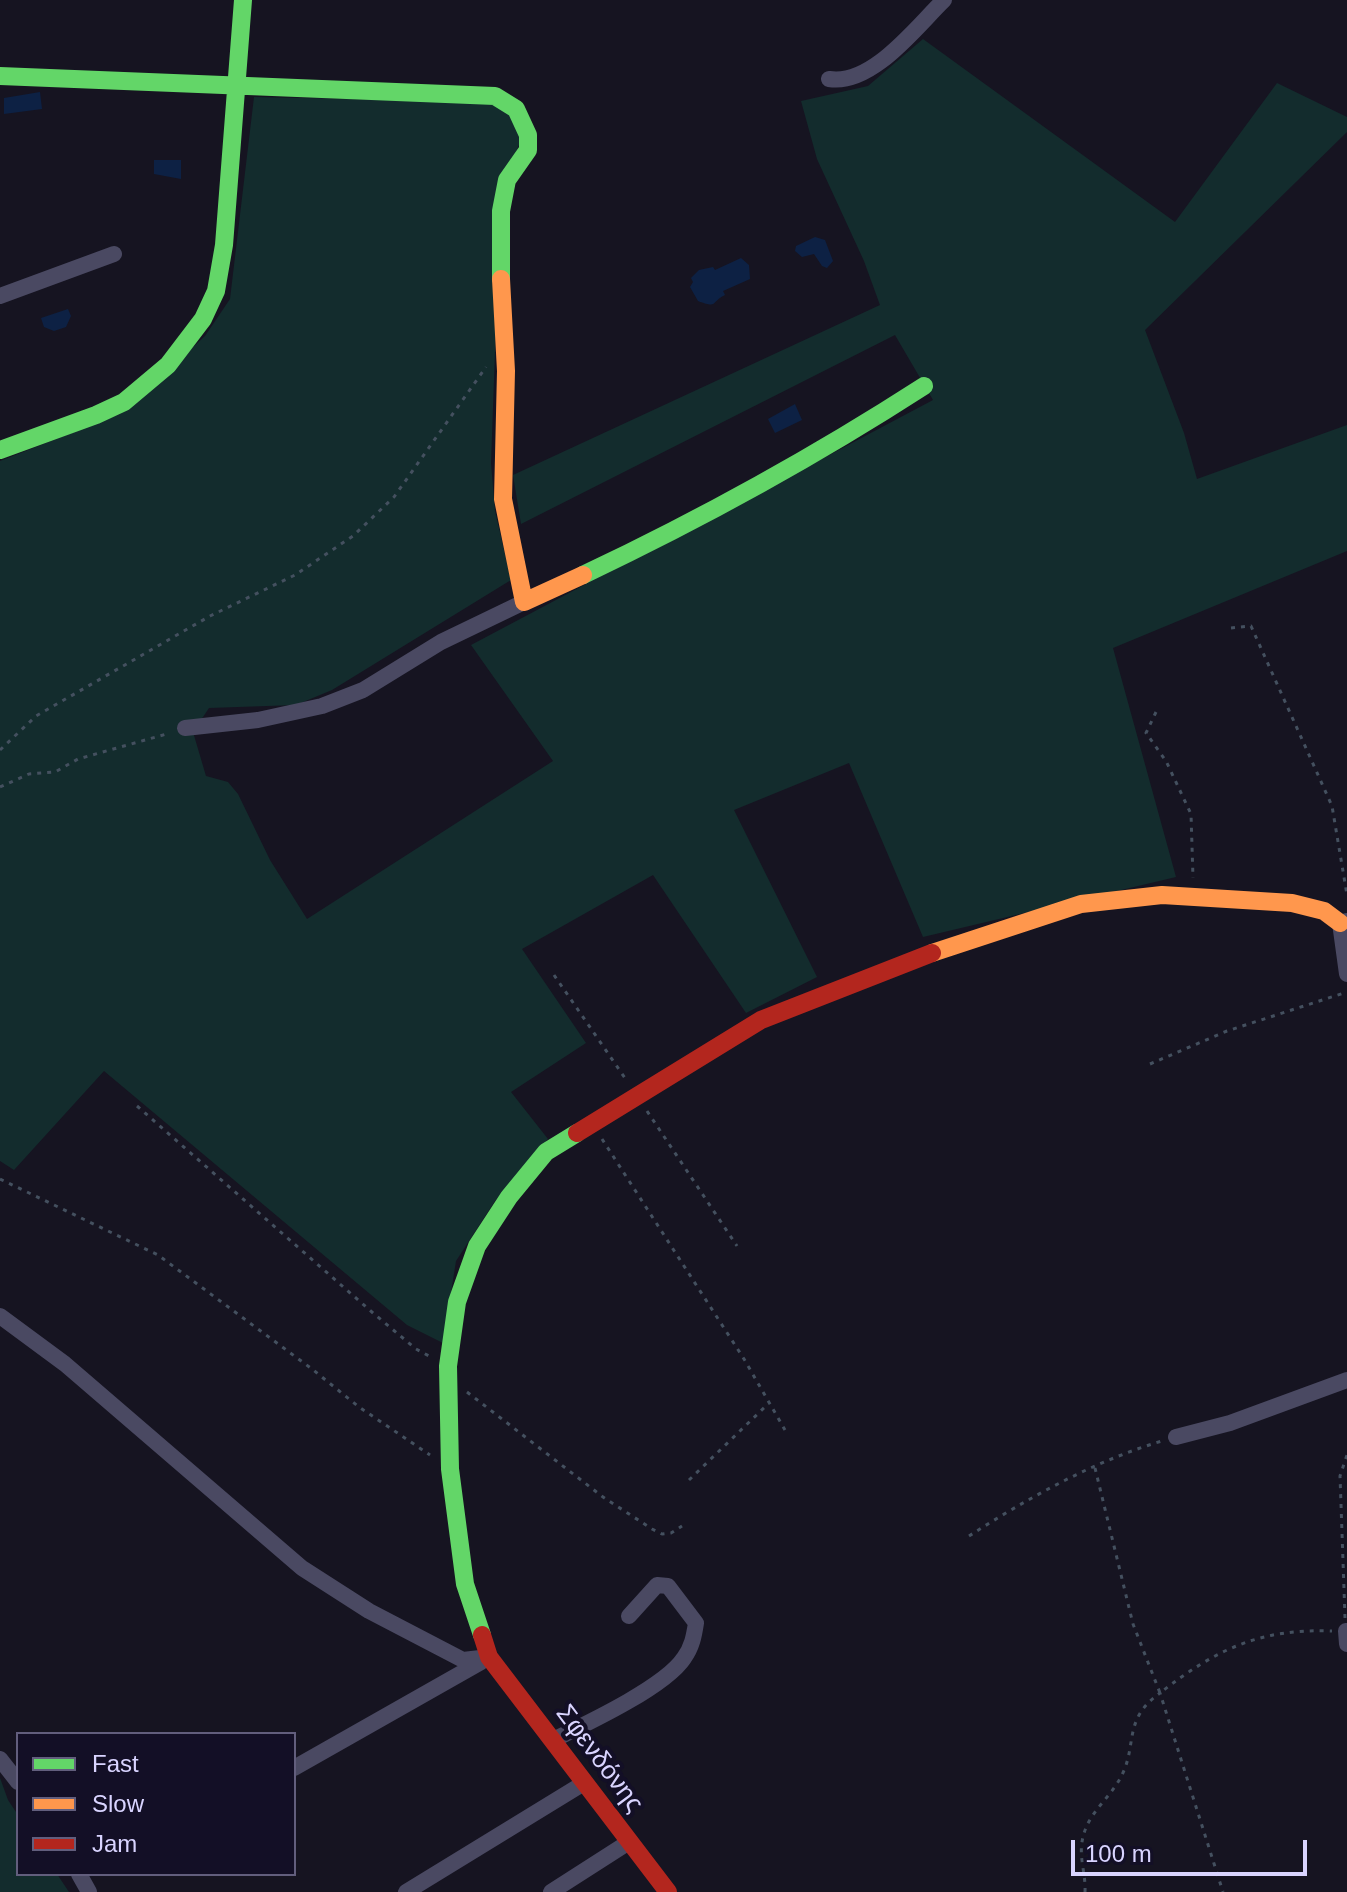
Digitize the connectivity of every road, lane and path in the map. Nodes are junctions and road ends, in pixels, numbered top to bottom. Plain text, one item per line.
1 (243, 0) edge
2 (944, 0) edge
3 (0, 76) edge
4 (829, 79) dead end
5 (238, 85) junction
6 (114, 254) dead end
7 (0, 296) edge
8 (488, 363) dead end
9 (924, 386) dead end
10 (0, 450) edge
11 (524, 602) junction
12 (1231, 628) dead end
13 (1156, 712) dead end
14 (185, 728) joint
15 (0, 750) edge
16 (0, 787) edge
17 (1198, 895) junction
18 (1347, 895) edge
19 (1344, 922) edge
20 (1347, 974) edge
21 (1347, 992) edge
22 (1150, 1064) dead end
23 (137, 1106) dead end
24 (592, 1122) junction
25 (0, 1179) edge
26 (0, 1316) edge
27 (448, 1372) junction
28 (1347, 1380) edge
29 (769, 1403) junction
30 (785, 1430) dead end
31 (1176, 1437) joint
32 (1347, 1455) edge
33 (1095, 1468) junction
34 (450, 1469) junction
35 (689, 1480) dead end
36 (682, 1526) dead end
37 (969, 1536) dead end
38 (629, 1616) dead end
39 (1346, 1631) edge
40 (1347, 1644) edge
41 (489, 1657) junction
42 (1160, 1693) junction
43 (553, 1740) junction
44 (0, 1759) edge
45 (296, 1767) edge
46 (16, 1779) edge
47 (584, 1783) junction
48 (629, 1842) junction
49 (406, 1892) edge
50 (551, 1892) edge
51 (668, 1892) edge
52 (1085, 1892) edge
53 (1223, 1892) edge

1 - 5 street
2 - 4 street
3 - 5 street
5 - 10 street
5 - 11 street
6 - 7 street
8 - 15 path
9 - 11 street
11 - 14 street
12 - 18 path
13 - 17 path
14 - 16 path
17 - 19 street, Σφενδόνης
17 - 24 street, Σφενδόνης
19 - 20 street
21 - 22 path
23 - 27 path
24 - 27 street, Σφενδόνης
24 - 29 path
25 - 34 path
26 - 41 street
27 - 34 street, Σφενδόνης
27 - 36 path
28 - 31 street
29 - 30 path
29 - 35 path
31 - 33 path
32 - 39 path
33 - 37 path
33 - 42 path
34 - 41 street, Σφενδόνης
38 - 43 street
39 - 40 street
39 - 42 path
41 - 43 street, Σφενδόνης
41 - 45 street
42 - 52 path
42 - 53 path
43 - 47 street, Σφενδόνης
44 - 46 street
47 - 48 street, Σφενδόνης
47 - 49 street
48 - 50 street
48 - 51 street, Σφενδόνης

